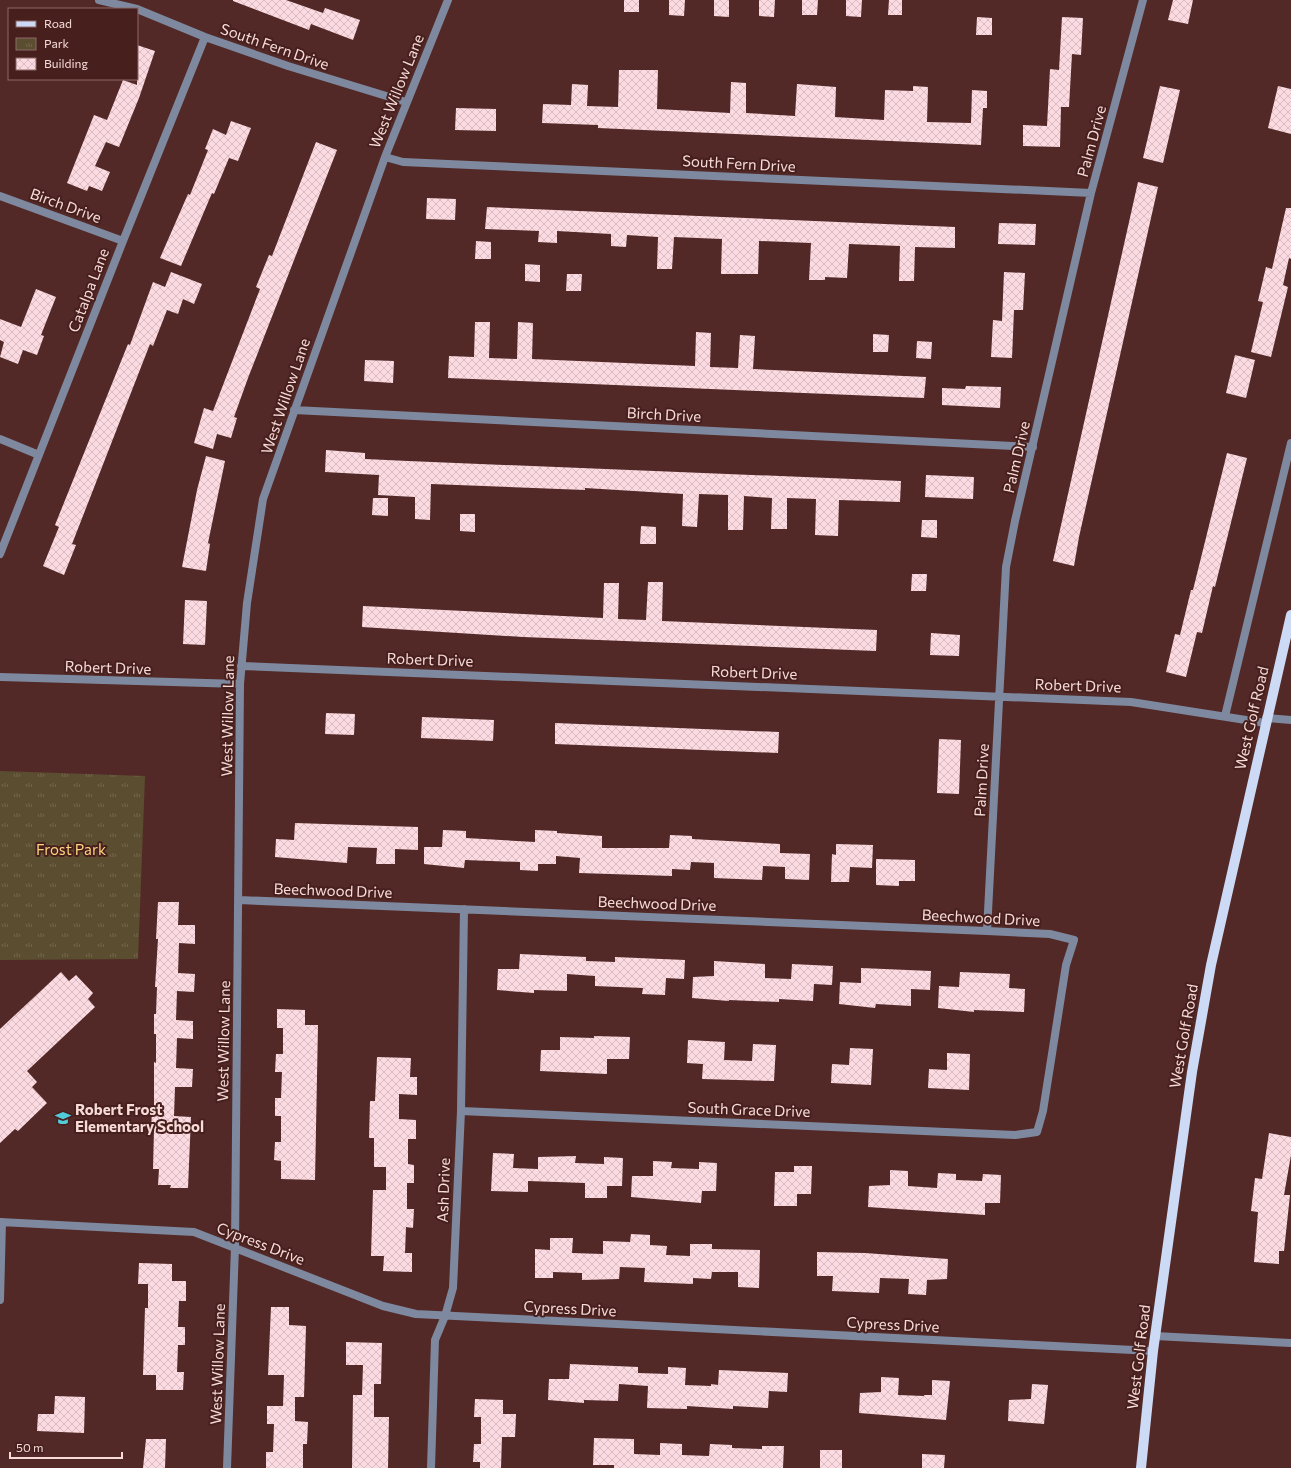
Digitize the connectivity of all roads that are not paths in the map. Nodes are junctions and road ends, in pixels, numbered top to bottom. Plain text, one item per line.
1 (99, 0) edge
2 (448, 0) edge
3 (1143, 0) edge
4 (133, 8) edge
5 (138, 9) edge
6 (205, 37) junction
7 (406, 102) junction
8 (385, 157) junction
9 (1091, 193) junction
10 (0, 196) edge
11 (123, 241) junction
12 (294, 410) junction
13 (0, 439) edge
14 (1291, 443) edge
15 (1033, 447) junction
16 (39, 455) junction
17 (0, 554) edge
18 (1291, 615) edge
19 (241, 666) junction
20 (0, 678) edge
21 (240, 684) junction
22 (999, 696) junction
23 (1225, 716) junction
24 (1291, 720) edge
25 (1265, 721) junction
26 (239, 900) junction
27 (464, 909) junction
28 (987, 931) junction
29 (461, 1111) junction
30 (1037, 1132) joint
31 (1, 1222) edge
32 (235, 1247) junction
33 (0, 1300) edge
34 (445, 1316) junction
35 (1155, 1336) junction
36 (1291, 1343) edge
37 (1153, 1351) junction
38 (227, 1468) edge
39 (431, 1468) edge
40 (1141, 1468) edge

1 - 4 street, South Fern Drive
2 - 7 street, West Willow Lane
3 - 9 street, Palm Drive
5 - 6 street, South Fern Drive
6 - 7 street, South Fern Drive
6 - 11 street, Catalpa Lane
7 - 8 street, West Willow Lane
8 - 9 street, South Fern Drive
8 - 12 street, West Willow Lane
9 - 15 street, Palm Drive
10 - 11 street, Birch Drive
11 - 16 street, Catalpa Lane
12 - 15 street, Birch Drive
12 - 19 street, West Willow Lane
13 - 16 street
14 - 23 street, West Golf Road
15 - 22 street, Palm Drive
16 - 17 street, Catalpa Lane
18 - 25 main road, West Golf Road
19 - 21 street, West Willow Lane
19 - 22 street, Robert Drive
20 - 21 street, Robert Drive
21 - 26 street, West Willow Lane
22 - 23 street, Robert Drive
22 - 28 street, Palm Drive
23 - 25 street, Robert Drive
24 - 25 street, Robert Drive
25 - 35 main road, West Golf Road
26 - 27 street, Beechwood Drive
26 - 32 street, West Willow Lane
27 - 28 street, Beechwood Drive
27 - 29 street, Ash Drive
28 - 30 street, Beechwood Drive
29 - 30 street, South Grace Drive
29 - 34 street, Ash Drive
31 - 32 street, Cypress Drive
31 - 33 street
32 - 34 street, Cypress Drive
32 - 38 street, West Willow Lane
34 - 37 street, Cypress Drive
34 - 39 street, Ash Drive
35 - 36 street
35 - 37 main road, West Golf Road
37 - 40 main road, West Golf Road

